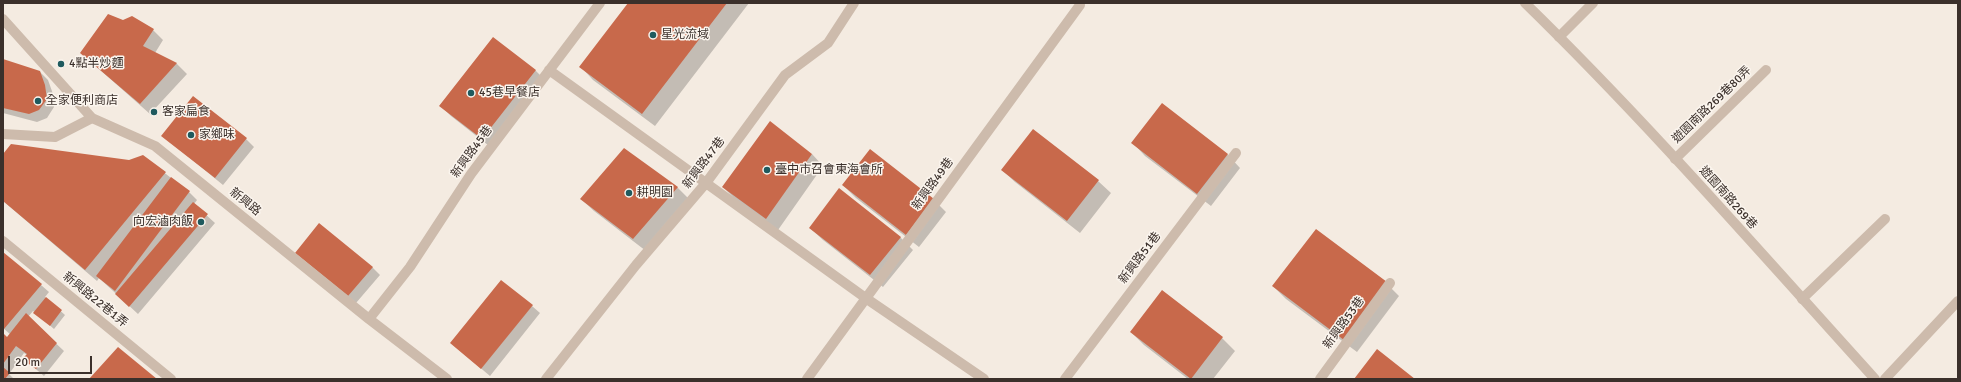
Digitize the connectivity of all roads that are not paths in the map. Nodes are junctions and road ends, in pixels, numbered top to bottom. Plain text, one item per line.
1 (600, 3) edge
2 (854, 3) edge
3 (1524, 3) edge
4 (1593, 3) edge
5 (1080, 5) dead end
6 (3, 19) edge
7 (1559, 37) junction
8 (549, 70) junction
9 (1766, 70) dead end
10 (92, 118) junction
11 (3, 134) edge
12 (1236, 153) dead end
13 (1675, 159) junction
14 (706, 183) junction
15 (1885, 219) dead end
16 (3, 241) edge
17 (1390, 283) dead end
18 (867, 299) junction
19 (1802, 299) junction
20 (1958, 301) edge
21 (369, 320) junction
22 (171, 379) edge
23 (447, 379) edge
24 (546, 379) edge
25 (807, 379) edge
26 (984, 379) edge
27 (1065, 379) edge
28 (1320, 379) edge
29 (1875, 379) edge
30 (1885, 379) edge

1 - 8 street, 新興路45巷
2 - 14 street, 新興路47巷
3 - 7 street, 遊園南路269巷
4 - 7 street
5 - 18 street, 新興路49巷
6 - 10 street
7 - 13 street, 遊園南路269巷
8 - 14 street
8 - 21 street, 新興路45巷
9 - 13 street, 遊園南路269巷80弄
10 - 11 street
10 - 21 street, 新興路
12 - 27 street, 新興路51巷
13 - 19 street, 遊園南路269巷
14 - 18 street
14 - 24 street, 新興路47巷
15 - 19 street
16 - 22 street, 新興路22巷1弄
17 - 28 street, 新興路53巷
18 - 25 street, 新興路49巷
18 - 26 street
19 - 29 street, 遊園南路269巷
20 - 30 street
21 - 23 street, 新興路

